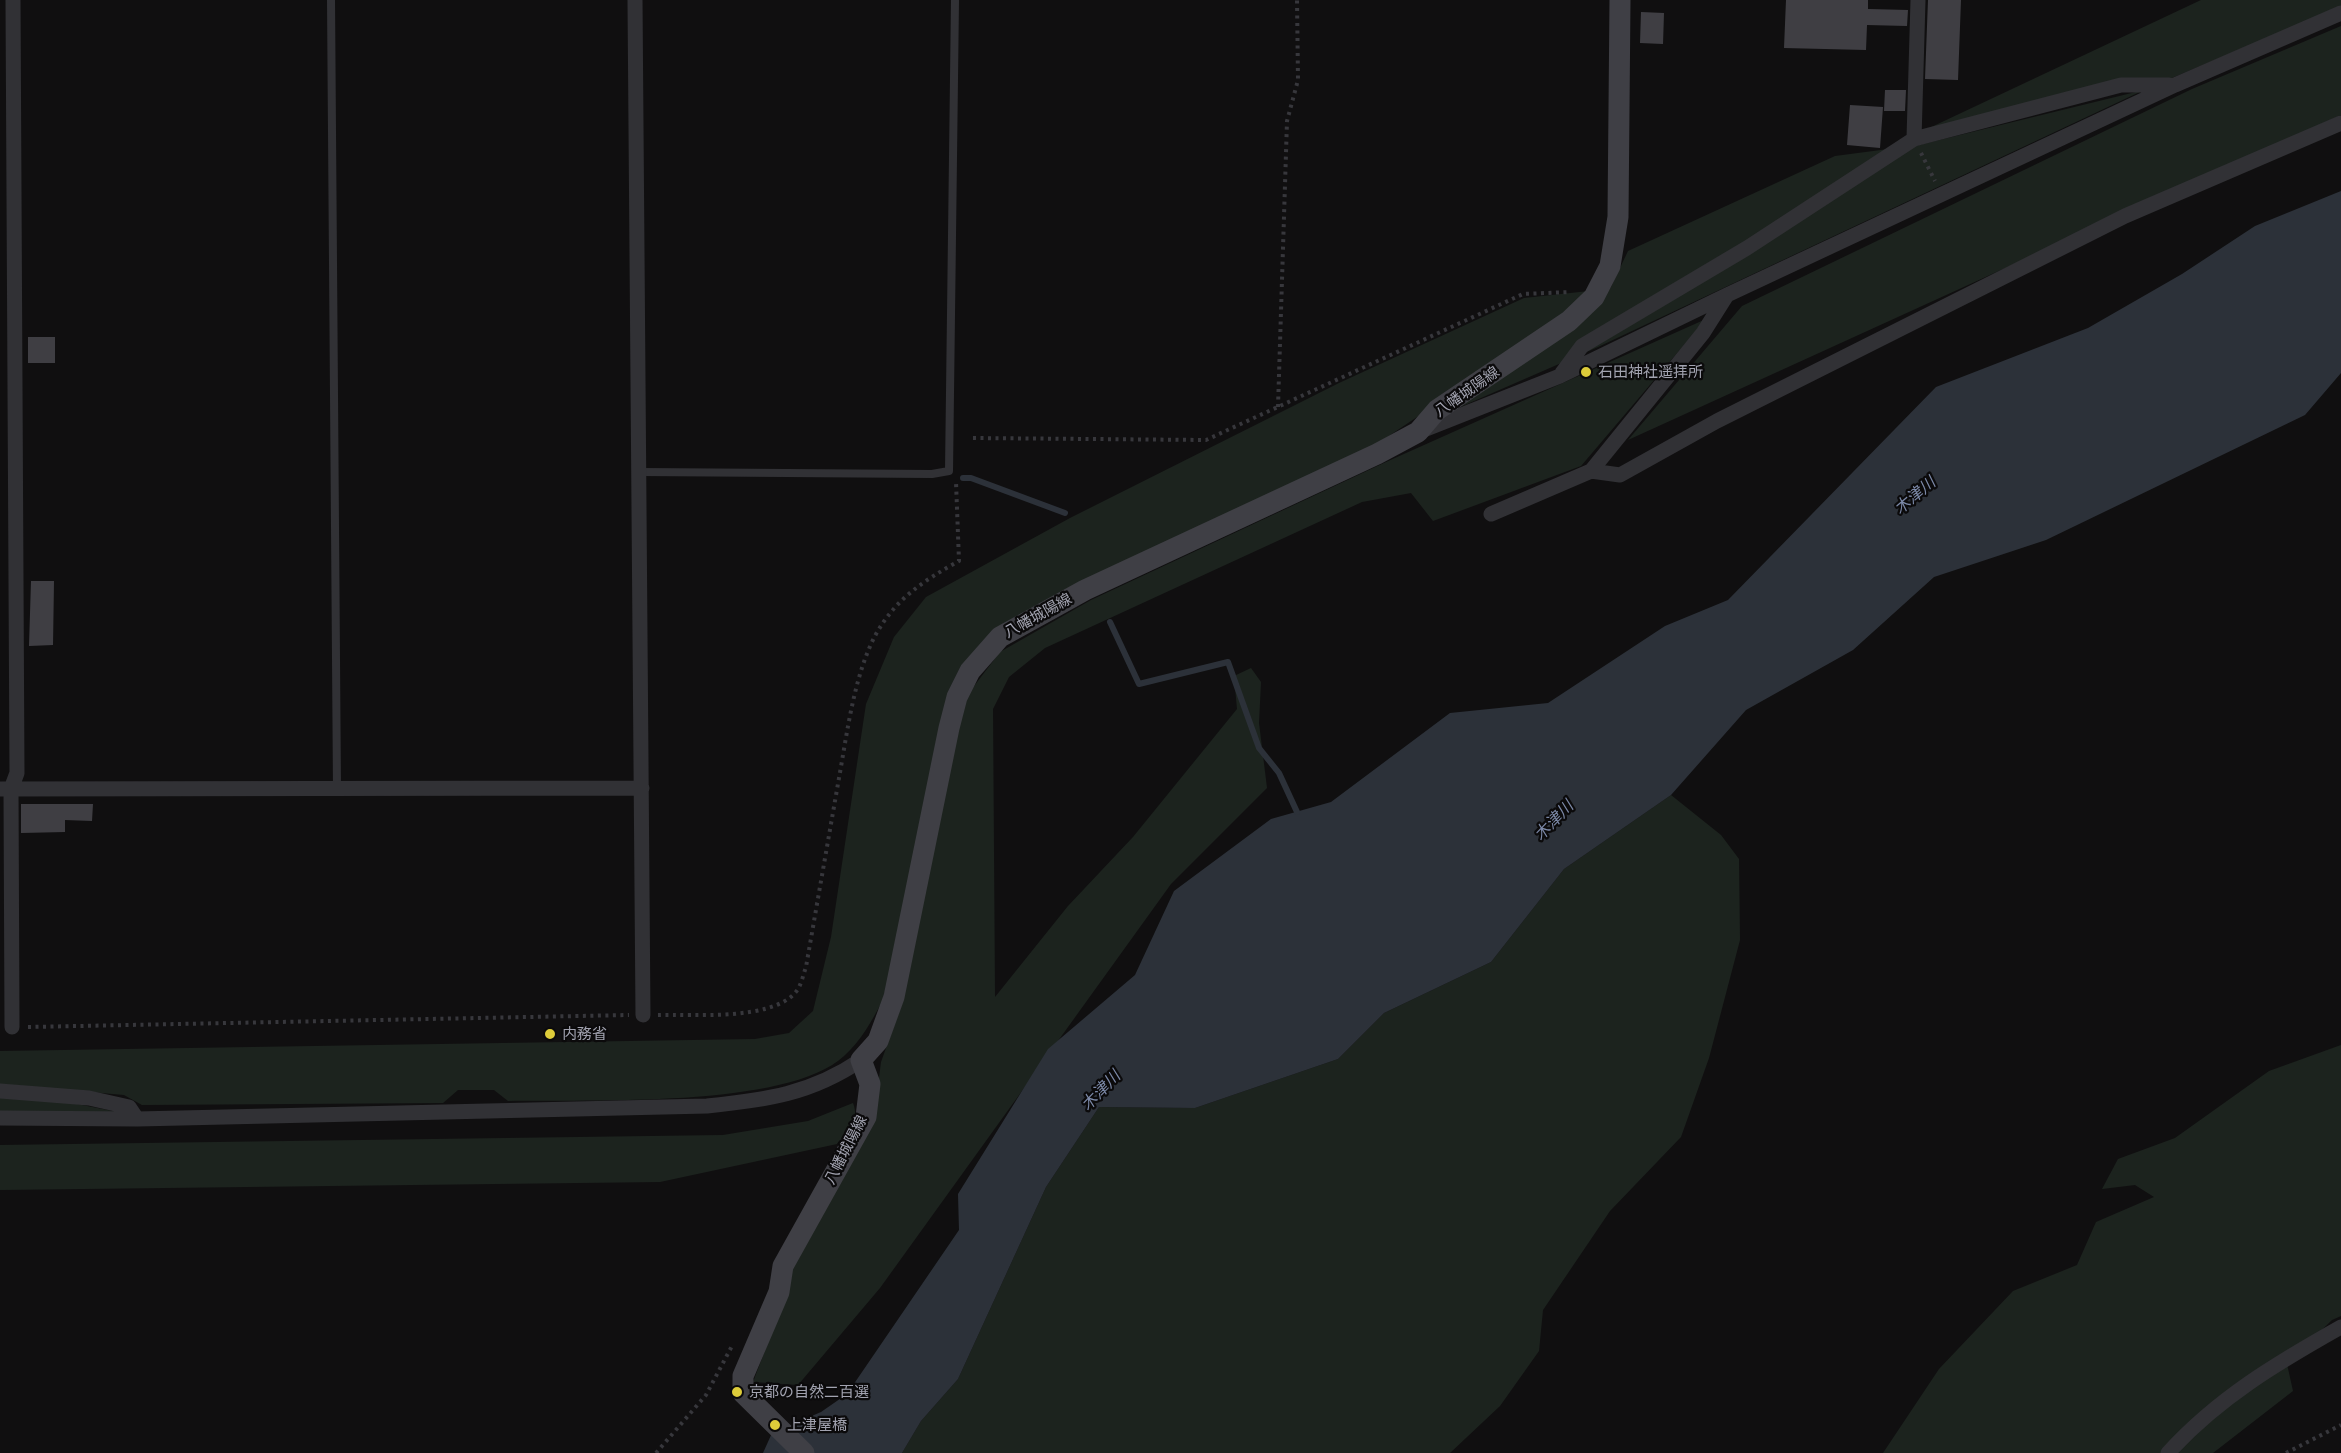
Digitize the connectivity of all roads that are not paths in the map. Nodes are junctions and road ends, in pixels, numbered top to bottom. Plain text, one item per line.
1 (13, 0) edge
2 (331, 0) edge
3 (635, 0) edge
4 (955, 0) edge
5 (1620, 0) edge
6 (1918, 0) edge
7 (2341, 13) edge
8 (2175, 85) junction
9 (2341, 123) edge
10 (1914, 139) junction
11 (1727, 295) junction
12 (1560, 376) junction
13 (1418, 432) junction
14 (1591, 471) junction
15 (640, 472) junction
16 (1491, 514) dead end
17 (642, 788) junction
18 (5, 789) edge
19 (337, 789) junction
20 (643, 1015) road end
21 (12, 1028) road end
22 (861, 1060) junction
23 (0, 1091) edge
24 (0, 1118) edge
25 (137, 1119) junction
26 (2341, 1327) edge
27 (804, 1453) edge
28 (2168, 1453) edge

1 - 18 street
2 - 19 lane
3 - 15 street
4 - 15 lane
5 - 13 main road, 八幡城陽線
6 - 10 street
7 - 8 street
8 - 10 street
8 - 11 street
9 - 14 street
10 - 12 street
11 - 12 street
11 - 14 street
12 - 13 street
13 - 22 main road, 八幡城陽線
14 - 16 street
15 - 17 street
17 - 19 street
17 - 20 street
18 - 19 street
18 - 21 street
22 - 25 street
22 - 27 main road, 八幡城陽線
23 - 25 street
24 - 25 street
26 - 28 street

